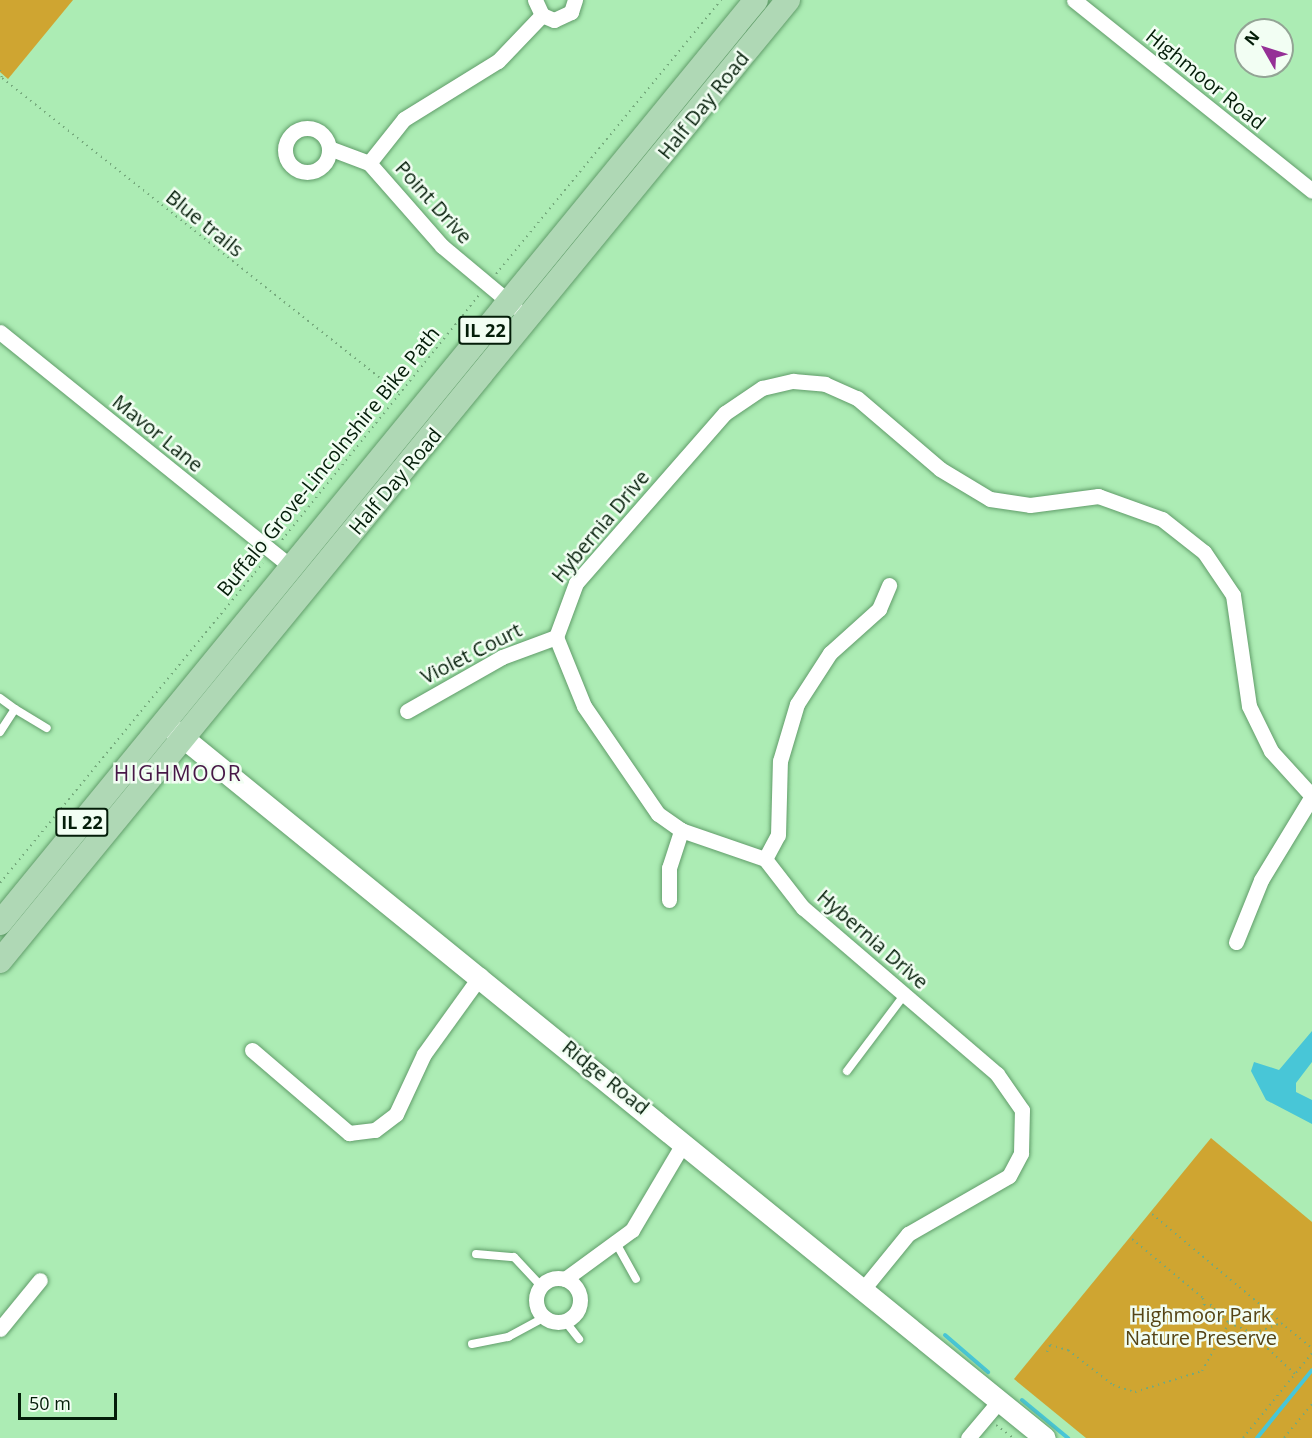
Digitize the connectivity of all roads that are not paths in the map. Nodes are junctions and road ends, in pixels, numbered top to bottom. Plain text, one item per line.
1 (535, 0) edge
2 (575, 0) edge
3 (756, 0) edge
4 (788, 0) edge
5 (1074, 0) edge
6 (542, 15) junction
7 (329, 148) dead end
8 (369, 163) junction
9 (1312, 192) edge
10 (508, 301) junction
11 (530, 318) junction
12 (0, 333) edge
13 (281, 559) junction
14 (889, 585) dead end
15 (556, 637) junction
16 (0, 698) edge
17 (15, 709) junction
18 (407, 711) dead end
19 (164, 722) junction
20 (47, 728) dead end
21 (0, 732) edge
22 (183, 737) junction
23 (1312, 796) edge
24 (681, 830) junction
25 (765, 859) junction
26 (669, 900) dead end
27 (1, 921) edge
28 (21, 936) junction
29 (1236, 942) dead end
30 (0, 961) edge
31 (481, 975) junction
32 (905, 994) junction
33 (252, 1050) dead end
34 (847, 1071) dead end
35 (684, 1142) junction
36 (616, 1243) junction
37 (476, 1254) dead end
38 (565, 1279) junction
39 (636, 1279) dead end
40 (40, 1280) dead end
41 (541, 1286) junction
42 (864, 1288) junction
43 (545, 1317) junction
44 (565, 1321) junction
45 (0, 1329) edge
46 (579, 1339) dead end
47 (472, 1344) dead end
48 (1000, 1400) junction
49 (968, 1438) edge
50 (1045, 1438) edge

1 - 6 street
2 - 6 street
3 - 10 main road, Half Day Road / IL 22
4 - 11 main road, Half Day Road / IL 22
5 - 9 street, Highmoor Road
6 - 8 street
7 - 8 street, Point Drive
8 - 10 street, Point Drive
10 - 11 street, Point Drive
10 - 13 main road, Half Day Road / IL 22
11 - 22 main road, Half Day Road / IL 22
12 - 13 street, Mavor Lane
13 - 19 main road, Half Day Road / IL 22
14 - 25 street
15 - 18 street, Violet Court
15 - 23 street, Hybernia Drive
15 - 24 street
16 - 17 lane
17 - 20 lane
17 - 21 lane
19 - 22 street, Ridge Road
19 - 27 main road, Half Day Road / IL 22
22 - 28 main road, Half Day Road / IL 22
22 - 31 street, Ridge Road
23 - 29 street
24 - 25 street
24 - 26 street
25 - 32 street, Hybernia Drive
27 - 28 street
28 - 30 main road, Half Day Road / IL 22
31 - 33 street
31 - 35 street, Ridge Road
32 - 34 lane
32 - 42 street, Hybernia Drive
35 - 36 street
35 - 42 street, Ridge Road
36 - 38 street
36 - 39 lane
37 - 41 lane
38 - 41 street
38 - 44 street
40 - 45 street
41 - 43 street
42 - 48 street, Ridge Road
43 - 44 street
43 - 47 lane
44 - 46 lane
48 - 49 street
48 - 50 street, Ridge Road

